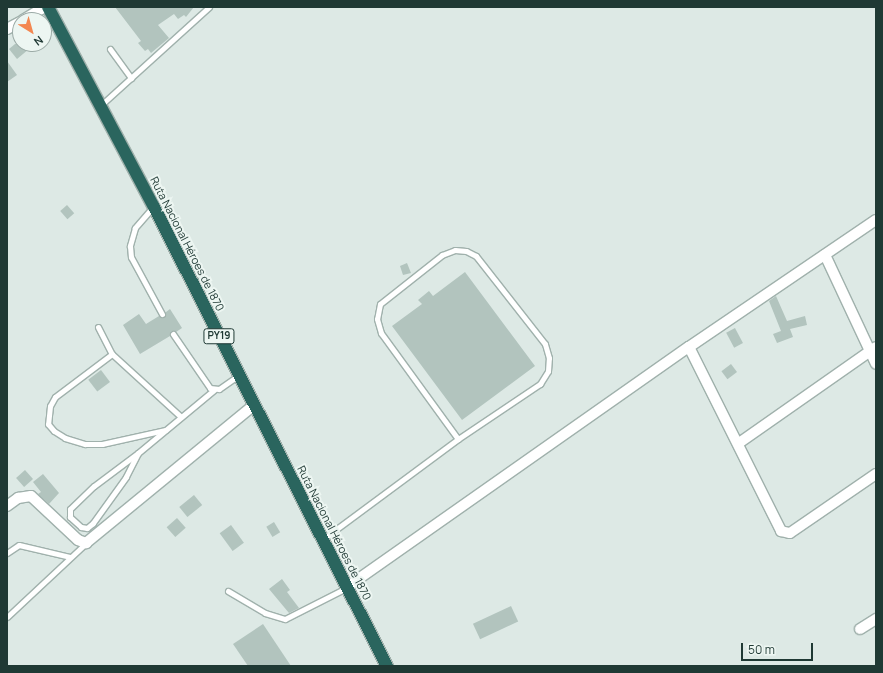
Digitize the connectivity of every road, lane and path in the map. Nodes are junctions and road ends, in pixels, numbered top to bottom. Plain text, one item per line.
1 (48, 7) edge
2 (209, 7) edge
3 (110, 49) dead end
4 (131, 78) junction
5 (100, 105) junction
6 (154, 207) junction
7 (876, 220) edge
8 (825, 255) junction
9 (162, 314) dead end
10 (98, 328) dead end
11 (173, 334) dead end
12 (689, 347) junction
13 (873, 348) edge
14 (112, 354) junction
15 (876, 364) edge
16 (239, 375) junction
17 (214, 390) junction
18 (254, 405) junction
19 (181, 417) junction
20 (166, 430) junction
21 (458, 439) junction
22 (739, 443) junction
23 (138, 453) junction
24 (876, 474) edge
25 (7, 506) edge
26 (323, 539) junction
27 (86, 543) junction
28 (7, 553) edge
29 (70, 557) junction
30 (347, 587) junction
31 (228, 591) dead end
32 (7, 617) edge
33 (876, 619) edge
34 (860, 629) dead end
35 (387, 666) edge

1 - 5 highway, Ruta Nacional Héroes de 1870 / PY19
2 - 4 lane
3 - 4 lane
4 - 5 lane
5 - 6 highway, Ruta Nacional Héroes de 1870 / PY19
6 - 9 lane
6 - 16 highway, Ruta Nacional Héroes de 1870 / PY19
7 - 8 street
8 - 12 street
8 - 13 street
10 - 14 lane
11 - 17 lane
12 - 22 street
12 - 30 street
13 - 15 street
13 - 22 street
14 - 19 lane
14 - 20 lane
16 - 17 lane
16 - 18 highway, Ruta Nacional Héroes de 1870 / PY19
17 - 19 lane
18 - 26 highway, Ruta Nacional Héroes de 1870 / PY19
18 - 27 street
19 - 20 lane
20 - 23 lane
21 - 21 lane
21 - 26 lane
22 - 24 street
23 - 23 lane
25 - 27 street
26 - 30 highway, Ruta Nacional Héroes de 1870 / PY19
27 - 29 lane
28 - 29 lane
29 - 32 lane
30 - 31 lane
30 - 35 highway, Ruta Nacional Héroes de 1870 / PY19
33 - 34 street

